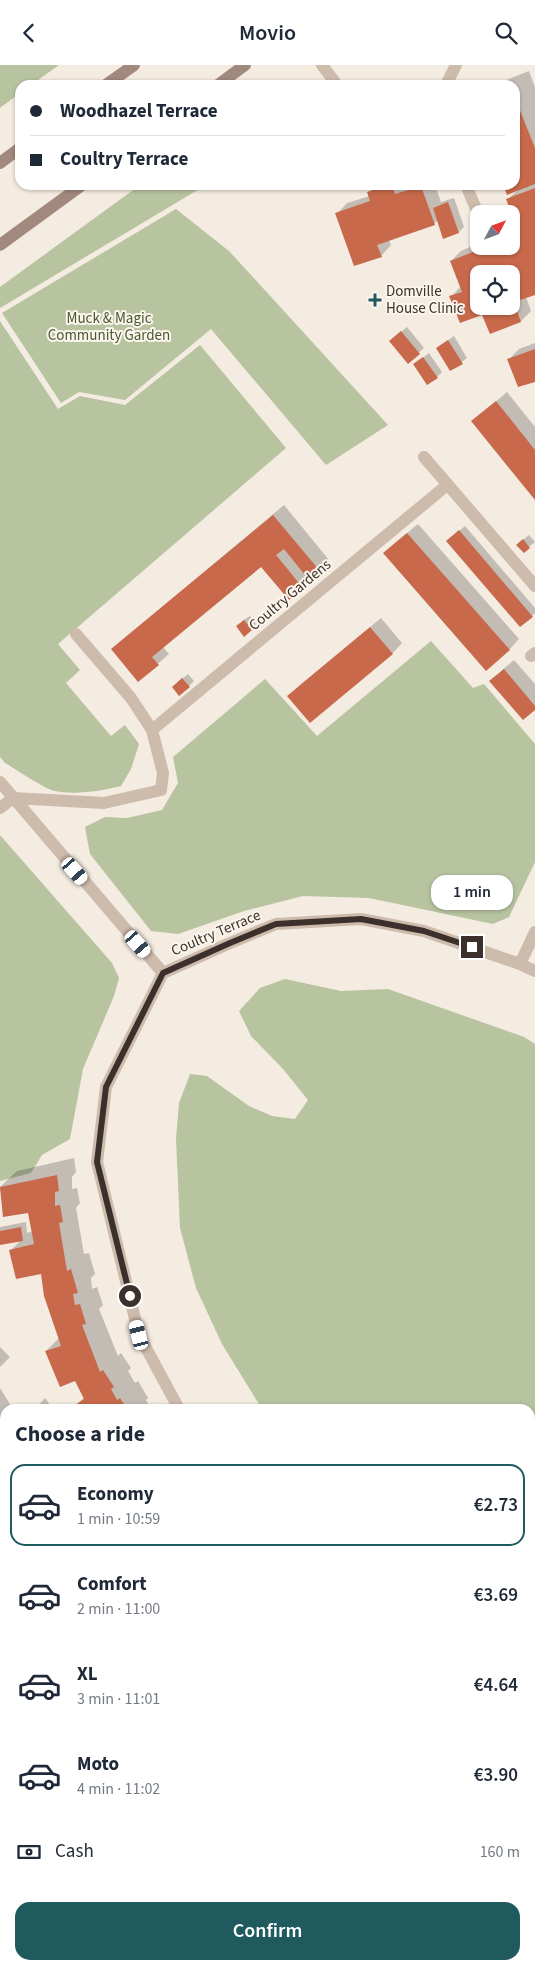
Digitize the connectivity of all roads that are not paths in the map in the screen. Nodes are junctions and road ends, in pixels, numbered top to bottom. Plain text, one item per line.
1 (134, 65) edge
2 (245, 65) edge
3 (322, 65) edge
4 (456, 65) edge
5 (113, 80) edge
6 (225, 80) edge
7 (333, 80) edge
8 (448, 80) edge
9 (15, 152) edge
10 (0, 163) edge
11 (75, 190) edge
12 (468, 190) edge
13 (474, 205) edge
14 (0, 245) edge
15 (424, 457) dead end
16 (447, 485) junction
17 (535, 586) edge
18 (76, 634) dead end
19 (152, 730) junction
20 (0, 782) edge
21 (13, 798) junction
22 (0, 808) edge
23 (535, 932) edge
24 (520, 964) junction
25 (535, 971) edge
26 (163, 973) junction
27 (176, 1404) edge

1 - 5 main road
2 - 6 main road
3 - 7 street
4 - 8 street
9 - 10 main road
11 - 14 main road
12 - 13 street
15 - 16 street
16 - 17 street
16 - 19 street, Coultry Gardens
18 - 19 street
19 - 21 street
20 - 21 street, Coultry Terrace
21 - 22 street
21 - 26 street, Coultry Terrace
23 - 24 street
24 - 25 street, Coultry Terrace
24 - 26 street, Coultry Terrace
26 - 27 street

